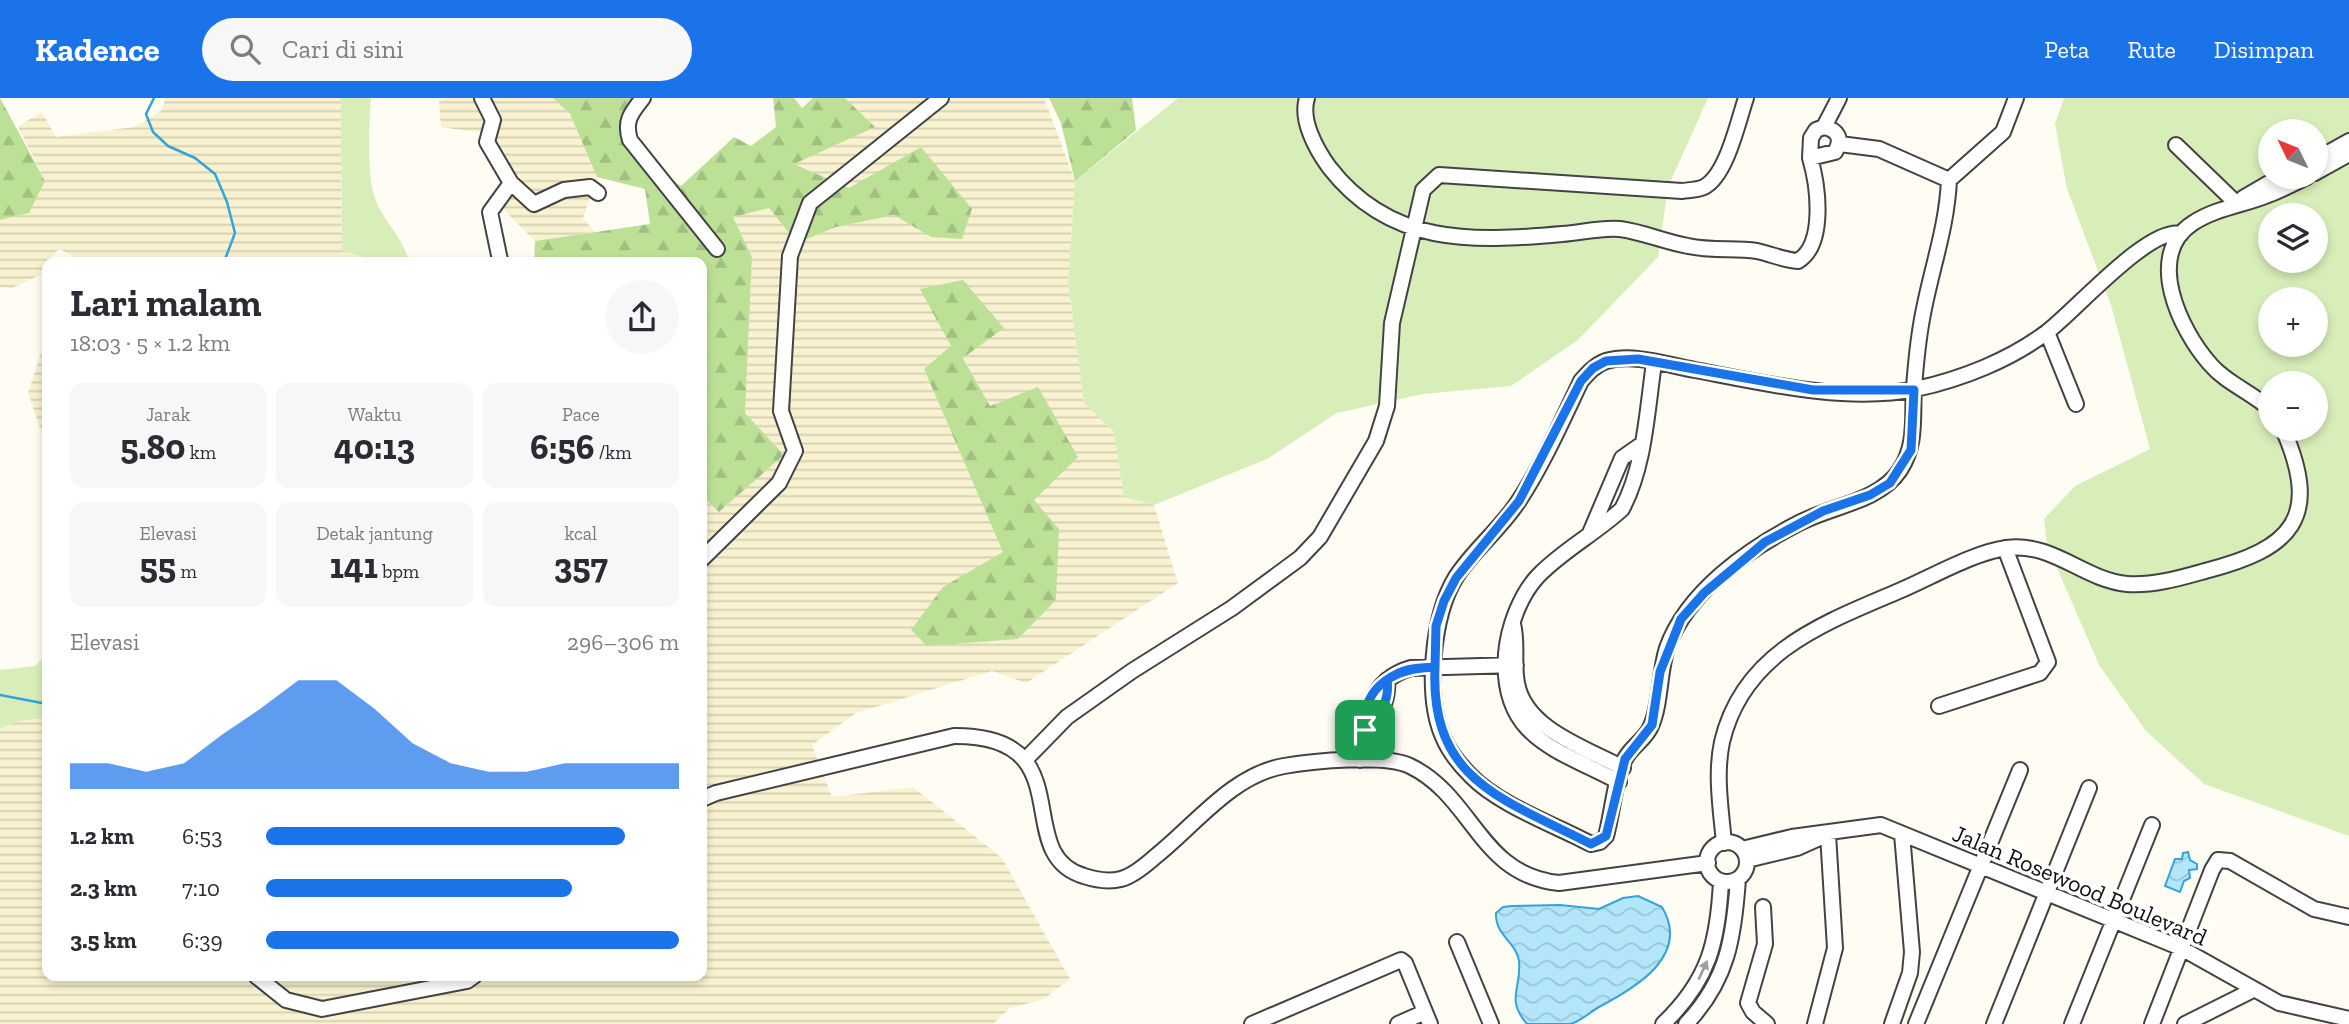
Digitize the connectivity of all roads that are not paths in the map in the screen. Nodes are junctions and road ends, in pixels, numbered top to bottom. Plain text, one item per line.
1 (482, 98) edge
2 (643, 98) edge
3 (941, 98) edge
4 (1307, 98) edge
5 (1745, 98) edge
6 (1839, 98) edge
7 (2016, 98) edge
8 (1824, 127) junction
9 (2349, 141) edge
10 (1840, 144) junction
11 (2175, 145) dead end
12 (2328, 153) edge
13 (2349, 154) edge
14 (1810, 158) junction
15 (2328, 166) edge
16 (1949, 180) junction
17 (511, 183) junction
18 (2259, 189) edge
19 (2282, 189) edge
20 (598, 193) dead end
21 (2236, 203) junction
22 (1414, 230) junction
23 (2181, 234) junction
24 (717, 249) dead end
25 (499, 257) edge
26 (2047, 332) junction
27 (1654, 363) junction
28 (1914, 390) junction
29 (2258, 399) edge
30 (2076, 404) dead end
31 (2288, 441) edge
32 (1642, 444) junction
33 (1590, 534) junction
34 (2005, 548) junction
35 (707, 554) edge
36 (1511, 665) junction
37 (1435, 667) junction
38 (1939, 706) dead end
39 (1026, 759) junction
40 (1360, 760) junction
41 (2020, 770) dead end
42 (1621, 775) junction
43 (2089, 788) dead end
44 (707, 797) edge
45 (2152, 825) dead end
46 (1828, 834) junction
47 (1902, 834) junction
48 (1724, 843) junction
49 (1744, 854) junction
50 (1708, 863) junction
51 (1979, 866) junction
52 (1738, 879) junction
53 (1721, 881) junction
54 (2046, 894) junction
55 (1763, 907) dead end
56 (2349, 917) edge
57 (2113, 921) junction
58 (1457, 942) dead end
59 (2181, 948) junction
60 (262, 981) edge
61 (467, 981) edge
62 (2251, 990) junction
63 (1427, 1018) edge
64 (2349, 1019) edge
65 (1252, 1024) edge
66 (1398, 1024) edge
67 (1490, 1024) edge
68 (1663, 1024) edge
69 (1686, 1024) edge
70 (1767, 1024) edge
71 (1815, 1024) edge
72 (1892, 1024) edge
73 (1916, 1024) edge
74 (1994, 1024) edge
75 (2072, 1024) edge
76 (2152, 1024) edge
77 (2185, 1024) edge

1 - 17 street
2 - 24 street
3 - 35 street
4 - 22 street
5 - 22 street
6 - 8 street
7 - 16 street
8 - 10 street
8 - 14 street
9 - 12 street
10 - 14 street
10 - 16 street
11 - 21 street
13 - 15 street
14 - 22 street
16 - 28 street
17 - 20 street
17 - 25 street
18 - 21 street
19 - 21 street
21 - 23 street
22 - 39 street
23 - 26 street
23 - 29 street
26 - 28 street
26 - 30 street
27 - 28 street
27 - 32 street
27 - 37 street
28 - 42 street
31 - 34 street
32 - 33 street
32 - 33 street
33 - 36 street
34 - 38 street
34 - 48 street
36 - 37 street
36 - 42 street
37 - 40 street
37 - 42 street
39 - 40 street
39 - 44 street
40 - 50 street
41 - 51 street
43 - 54 street
45 - 57 street
46 - 47 street, Jalan Rosewood Boulevard
46 - 49 street, Jalan Rosewood Boulevard
46 - 71 street
47 - 51 street, Jalan Rosewood Boulevard
47 - 72 street
48 - 49 street
48 - 50 street
49 - 52 street
50 - 53 street
51 - 54 street, Jalan Rosewood Boulevard
51 - 73 street
52 - 53 street
52 - 69 street
68 -> 53 street
54 - 57 street, Jalan Rosewood Boulevard
54 - 74 street
55 - 70 street
56 - 59 street
57 - 59 street, Jalan Rosewood Boulevard
57 - 75 street
58 - 67 street
59 - 62 street, Jalan Rosewood Boulevard
59 - 76 street
60 - 61 street
62 - 64 street, Jalan Rosewood Boulevard
62 - 77 street
63 - 65 street
63 - 66 street

